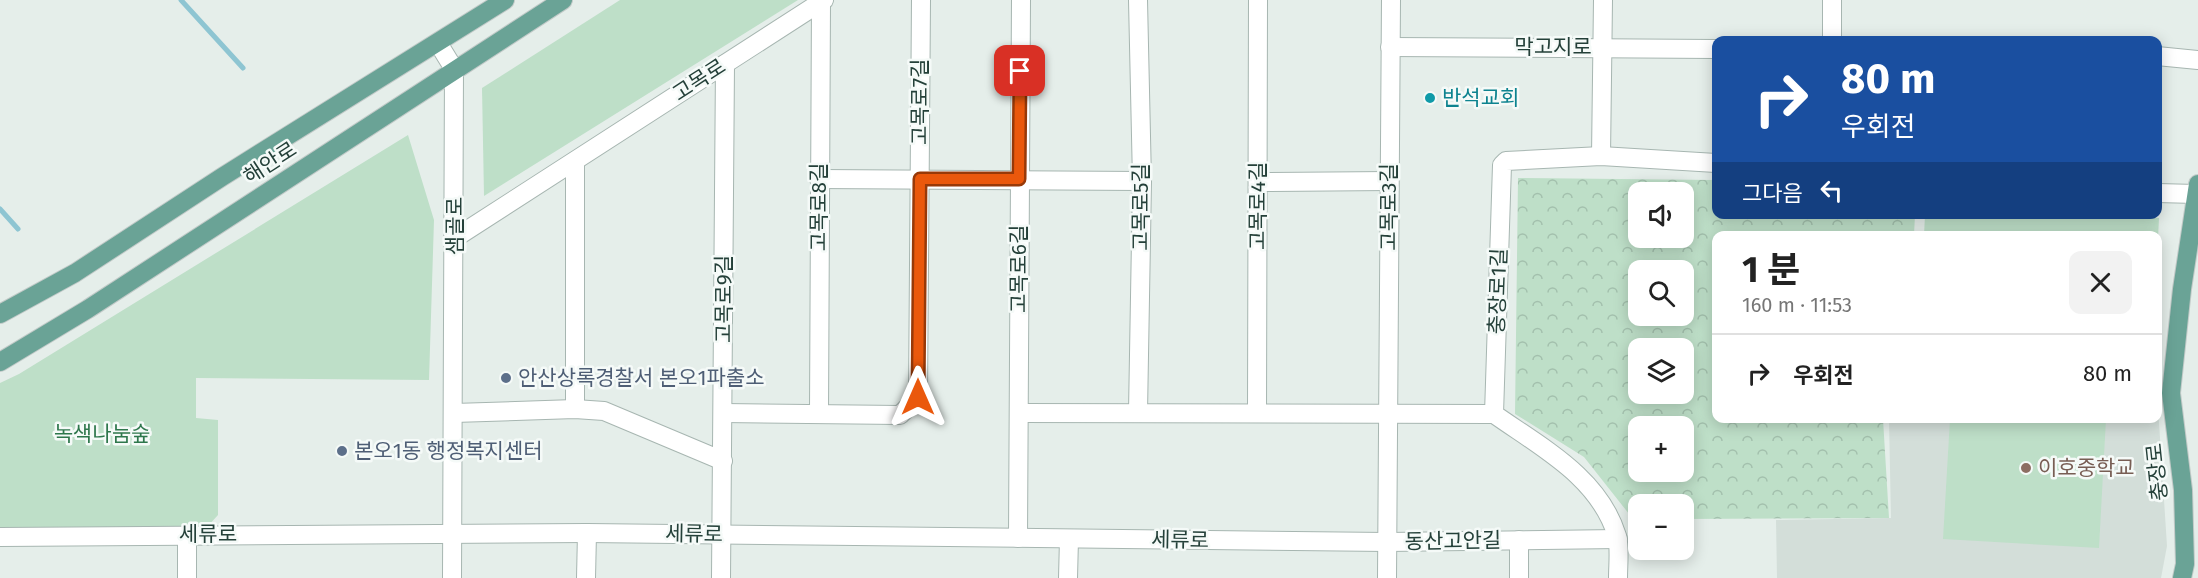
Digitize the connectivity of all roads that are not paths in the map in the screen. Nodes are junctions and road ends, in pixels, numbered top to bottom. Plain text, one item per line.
1 (505, 0) edge
2 (563, 0) edge
3 (921, 0) edge
4 (1138, 0) edge
5 (1258, 0) edge
6 (1391, 0) edge
7 (1603, 0) edge
8 (1832, 0) edge
9 (822, 1) edge
10 (1026, 2) edge
11 (1832, 36) edge
12 (438, 43) junction
13 (1390, 47) junction
14 (1603, 47) junction
15 (1712, 49) edge
16 (2162, 56) edge
17 (2198, 60) edge
18 (725, 64) junction
19 (454, 69) junction
20 (1601, 156) junction
21 (575, 161) junction
22 (1712, 163) edge
23 (819, 179) junction
24 (920, 179) junction
25 (1019, 179) junction
26 (1142, 181) junction
27 (1389, 181) junction
28 (1259, 182) junction
29 (2197, 189) edge
30 (2162, 192) edge
31 (455, 238) junction
32 (0, 314) edge
33 (0, 362) edge
34 (575, 409) junction
35 (454, 413) junction
36 (723, 413) junction
37 (819, 413) junction
38 (1020, 413) junction
39 (1138, 413) junction
40 (1257, 413) junction
41 (1389, 414) junction
42 (1494, 414) junction
43 (723, 461) junction
44 (587, 532) junction
45 (453, 533) junction
46 (187, 534) junction
47 (722, 534) junction
48 (0, 537) edge
49 (1018, 538) junction
50 (1618, 538) junction
51 (1069, 539) junction
52 (1519, 540) junction
53 (1388, 542) junction
54 (187, 578) edge
55 (452, 578) edge
56 (586, 578) edge
57 (721, 578) edge
58 (1068, 578) edge
59 (1387, 578) edge
60 (1519, 578) edge
61 (1618, 578) edge
62 (2182, 578) edge

1 - 12 main road, 해안로
2 - 19 main road, 해안로
3 - 24 street, 고목로7길
4 - 26 street, 고목로5길
5 - 28 street, 고목로4길
6 - 13 street, 고목로3길
7 - 14 street
8 - 11 street
9 - 18 street, 고목로
9 - 23 street, 고목로8길
10 - 25 street, 고목로6길
12 - 19 street
12 - 32 main road, 해안로
13 - 14 street, 막고지로
13 - 27 street, 고목로3길
14 - 15 street, 막고지로
14 - 20 street
16 - 17 street
18 - 21 street, 고목로
18 - 36 street, 고목로9길
19 - 31 street, 샘골로
19 - 33 main road, 해안로
20 - 22 street, 충장로1길
20 - 42 street, 충장로1길
21 - 31 street, 고목로
21 - 34 street
23 - 24 street
23 - 37 street, 고목로8길
24 - 25 street
24 - 37 street, 고목로7길
25 - 26 street
25 - 38 street, 고목로6길
26 - 39 street, 고목로5길
27 - 28 street
27 - 41 street, 고목로3길
28 - 40 street, 고목로4길
29 - 30 street
29 - 62 main road, 충장로
31 - 35 street, 샘골로
34 - 35 street
34 - 43 street
35 - 45 street, 샘골로
36 - 37 street, 고목로7길
36 - 43 street, 고목로9길
38 - 39 street
38 - 49 street, 고목로6길
39 - 40 street
40 - 41 street
41 - 42 street
41 - 53 street, 고목로3길
42 - 50 street
43 - 47 street, 고목로9길
44 - 45 street, 세류로
44 - 47 street, 세류로
44 - 56 street
45 - 46 street, 세류로
45 - 55 street, 샘골로
46 - 48 street, 세류로
46 - 54 street
47 - 49 street, 세류로
47 - 57 street, 고목로9길
49 - 51 street, 세류로
50 - 52 street, 동산고안길
50 - 61 street
51 - 53 street, 세류로
51 - 58 street
52 - 53 street, 동산고안길
52 - 60 street, 동산고안길
53 - 59 street, 고목로3길

